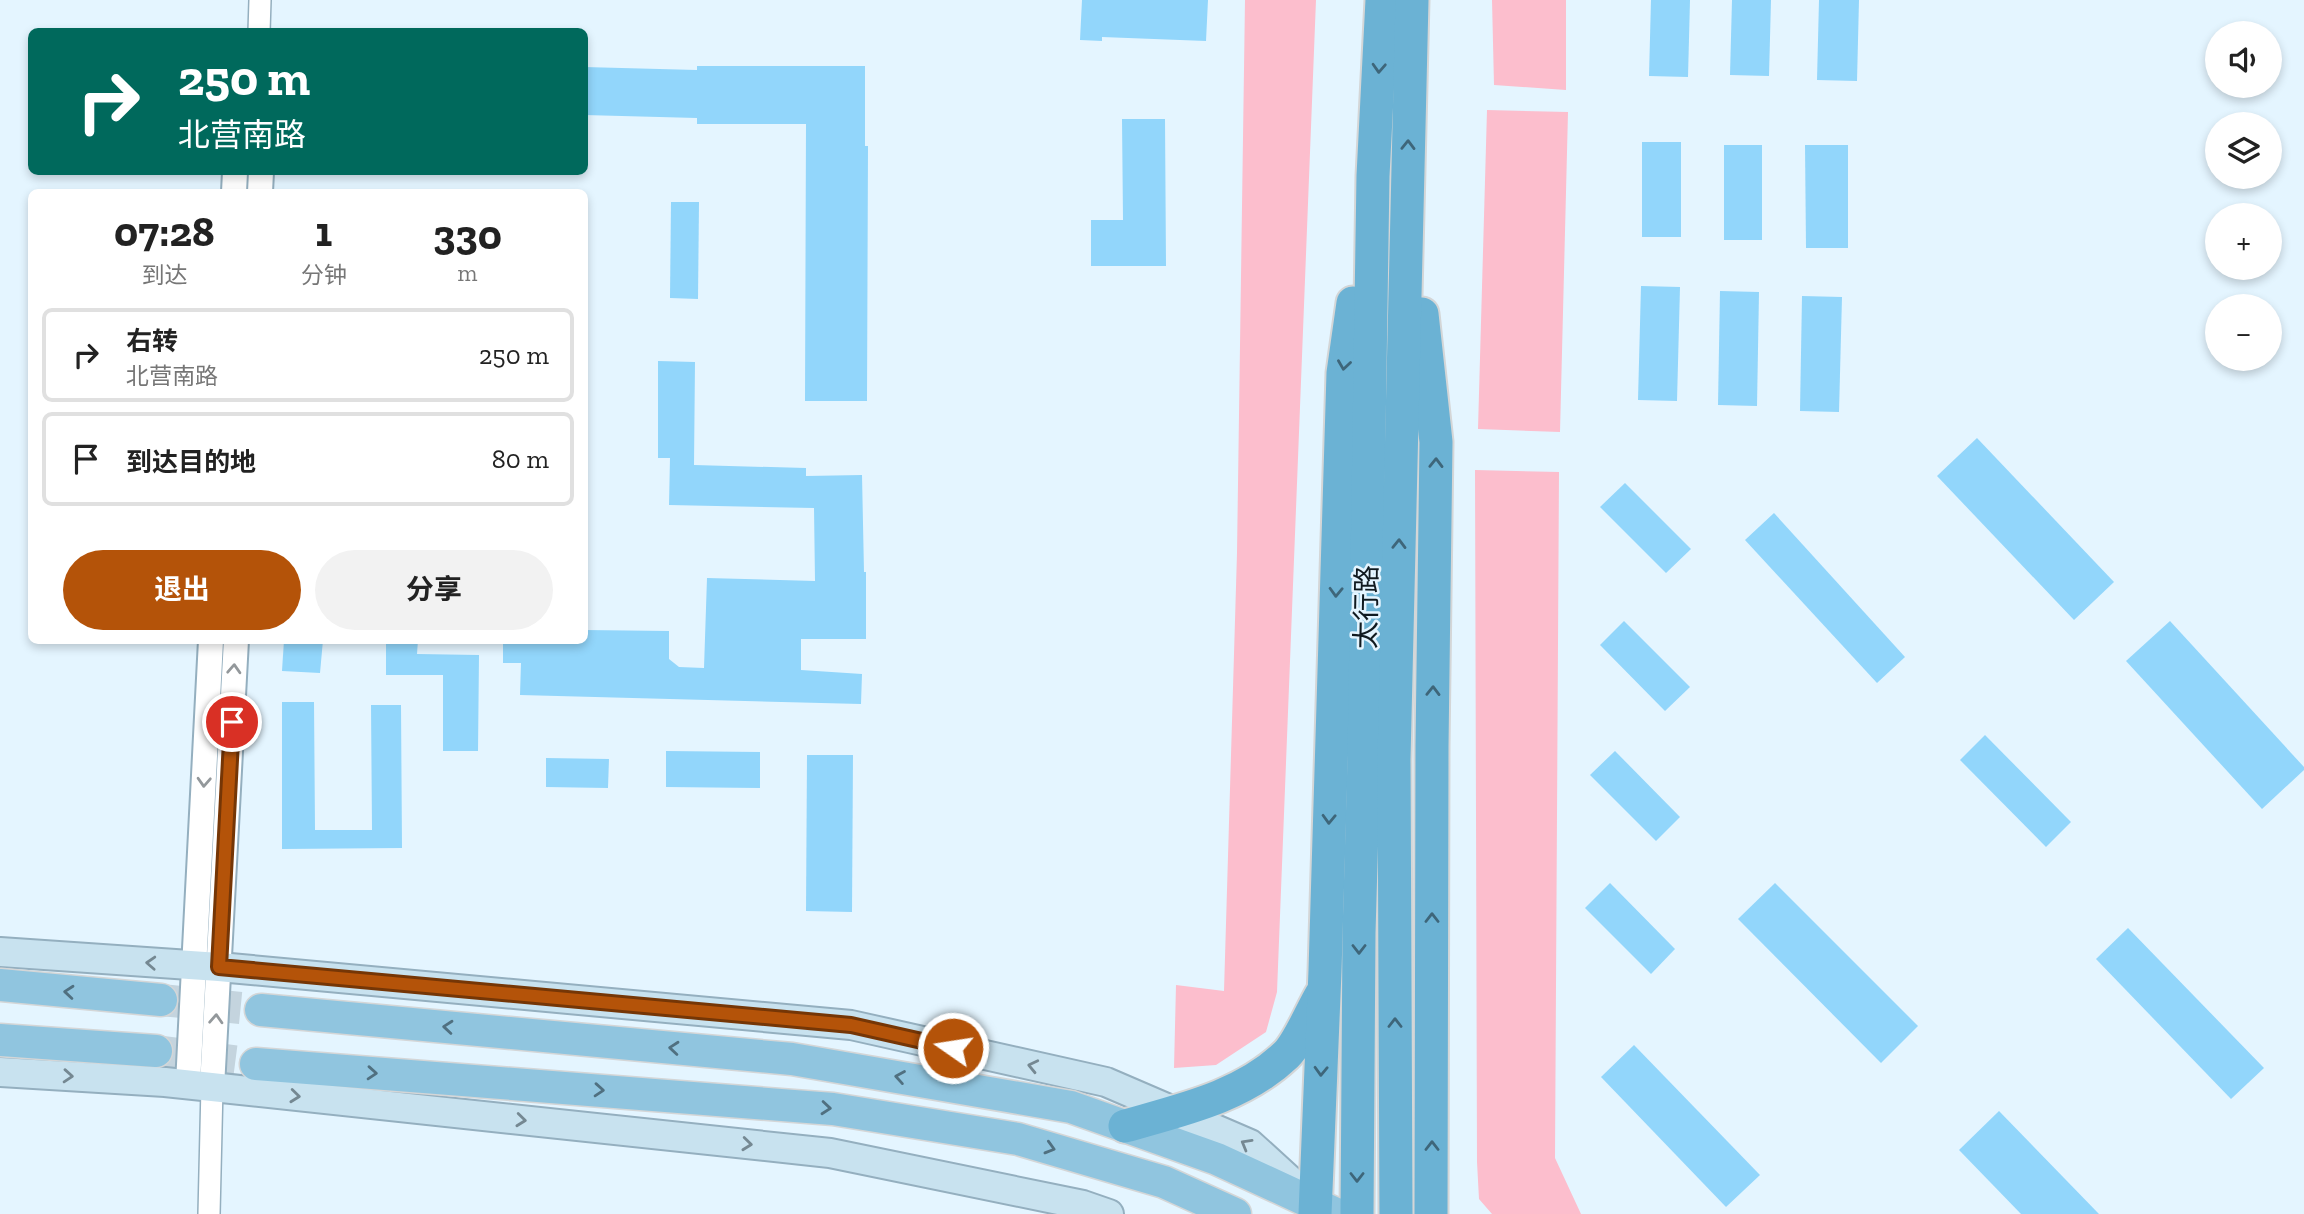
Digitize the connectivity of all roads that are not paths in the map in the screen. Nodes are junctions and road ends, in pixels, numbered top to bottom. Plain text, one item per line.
1 (260, 0) edge
2 (1382, 0) edge
3 (1412, 0) edge
4 (259, 28) edge
5 (1373, 176) junction
6 (1408, 180) junction
7 (211, 644) edge
8 (236, 644) edge
9 (1379, 759) junction
10 (0, 952) edge
11 (207, 966) junction
12 (0, 985) edge
13 (1324, 990) junction
14 (161, 1000) tunnel mouth
15 (261, 1010) tunnel mouth
16 (0, 1040) edge
17 (156, 1051) tunnel mouth
18 (256, 1064) tunnel mouth
19 (0, 1072) edge
20 (200, 1085) junction
21 (1176, 1112) junction
22 (1125, 1126) junction
23 (1322, 1211) edge
24 (209, 1214) edge
25 (1109, 1214) edge
26 (1235, 1214) edge
27 (1357, 1214) edge
28 (1396, 1214) edge
29 (1431, 1214) edge

1 - 4 street
2 -> 5 highway, 太行路
6 -> 3 highway, 太行路
5 - 9 highway, 太行路
5 -> 13 highway
9 -> 6 highway, 太行路
29 -> 6 highway
7 -> 11 street
11 -> 8 street
9 -> 27 highway, 太行路
28 -> 9 highway, 太行路
11 -> 10 main road
11 - 20 street
21 -> 11 main road
14 -> 12 main road
13 - 21 highway
13 -> 23 highway
22 -> 15 main road
16 - 17 main road
18 -> 26 main road
19 -> 20 main road
20 - 24 street
20 -> 25 main road
21 - 22 highway
23 -> 21 main road
22 - 23 main road

